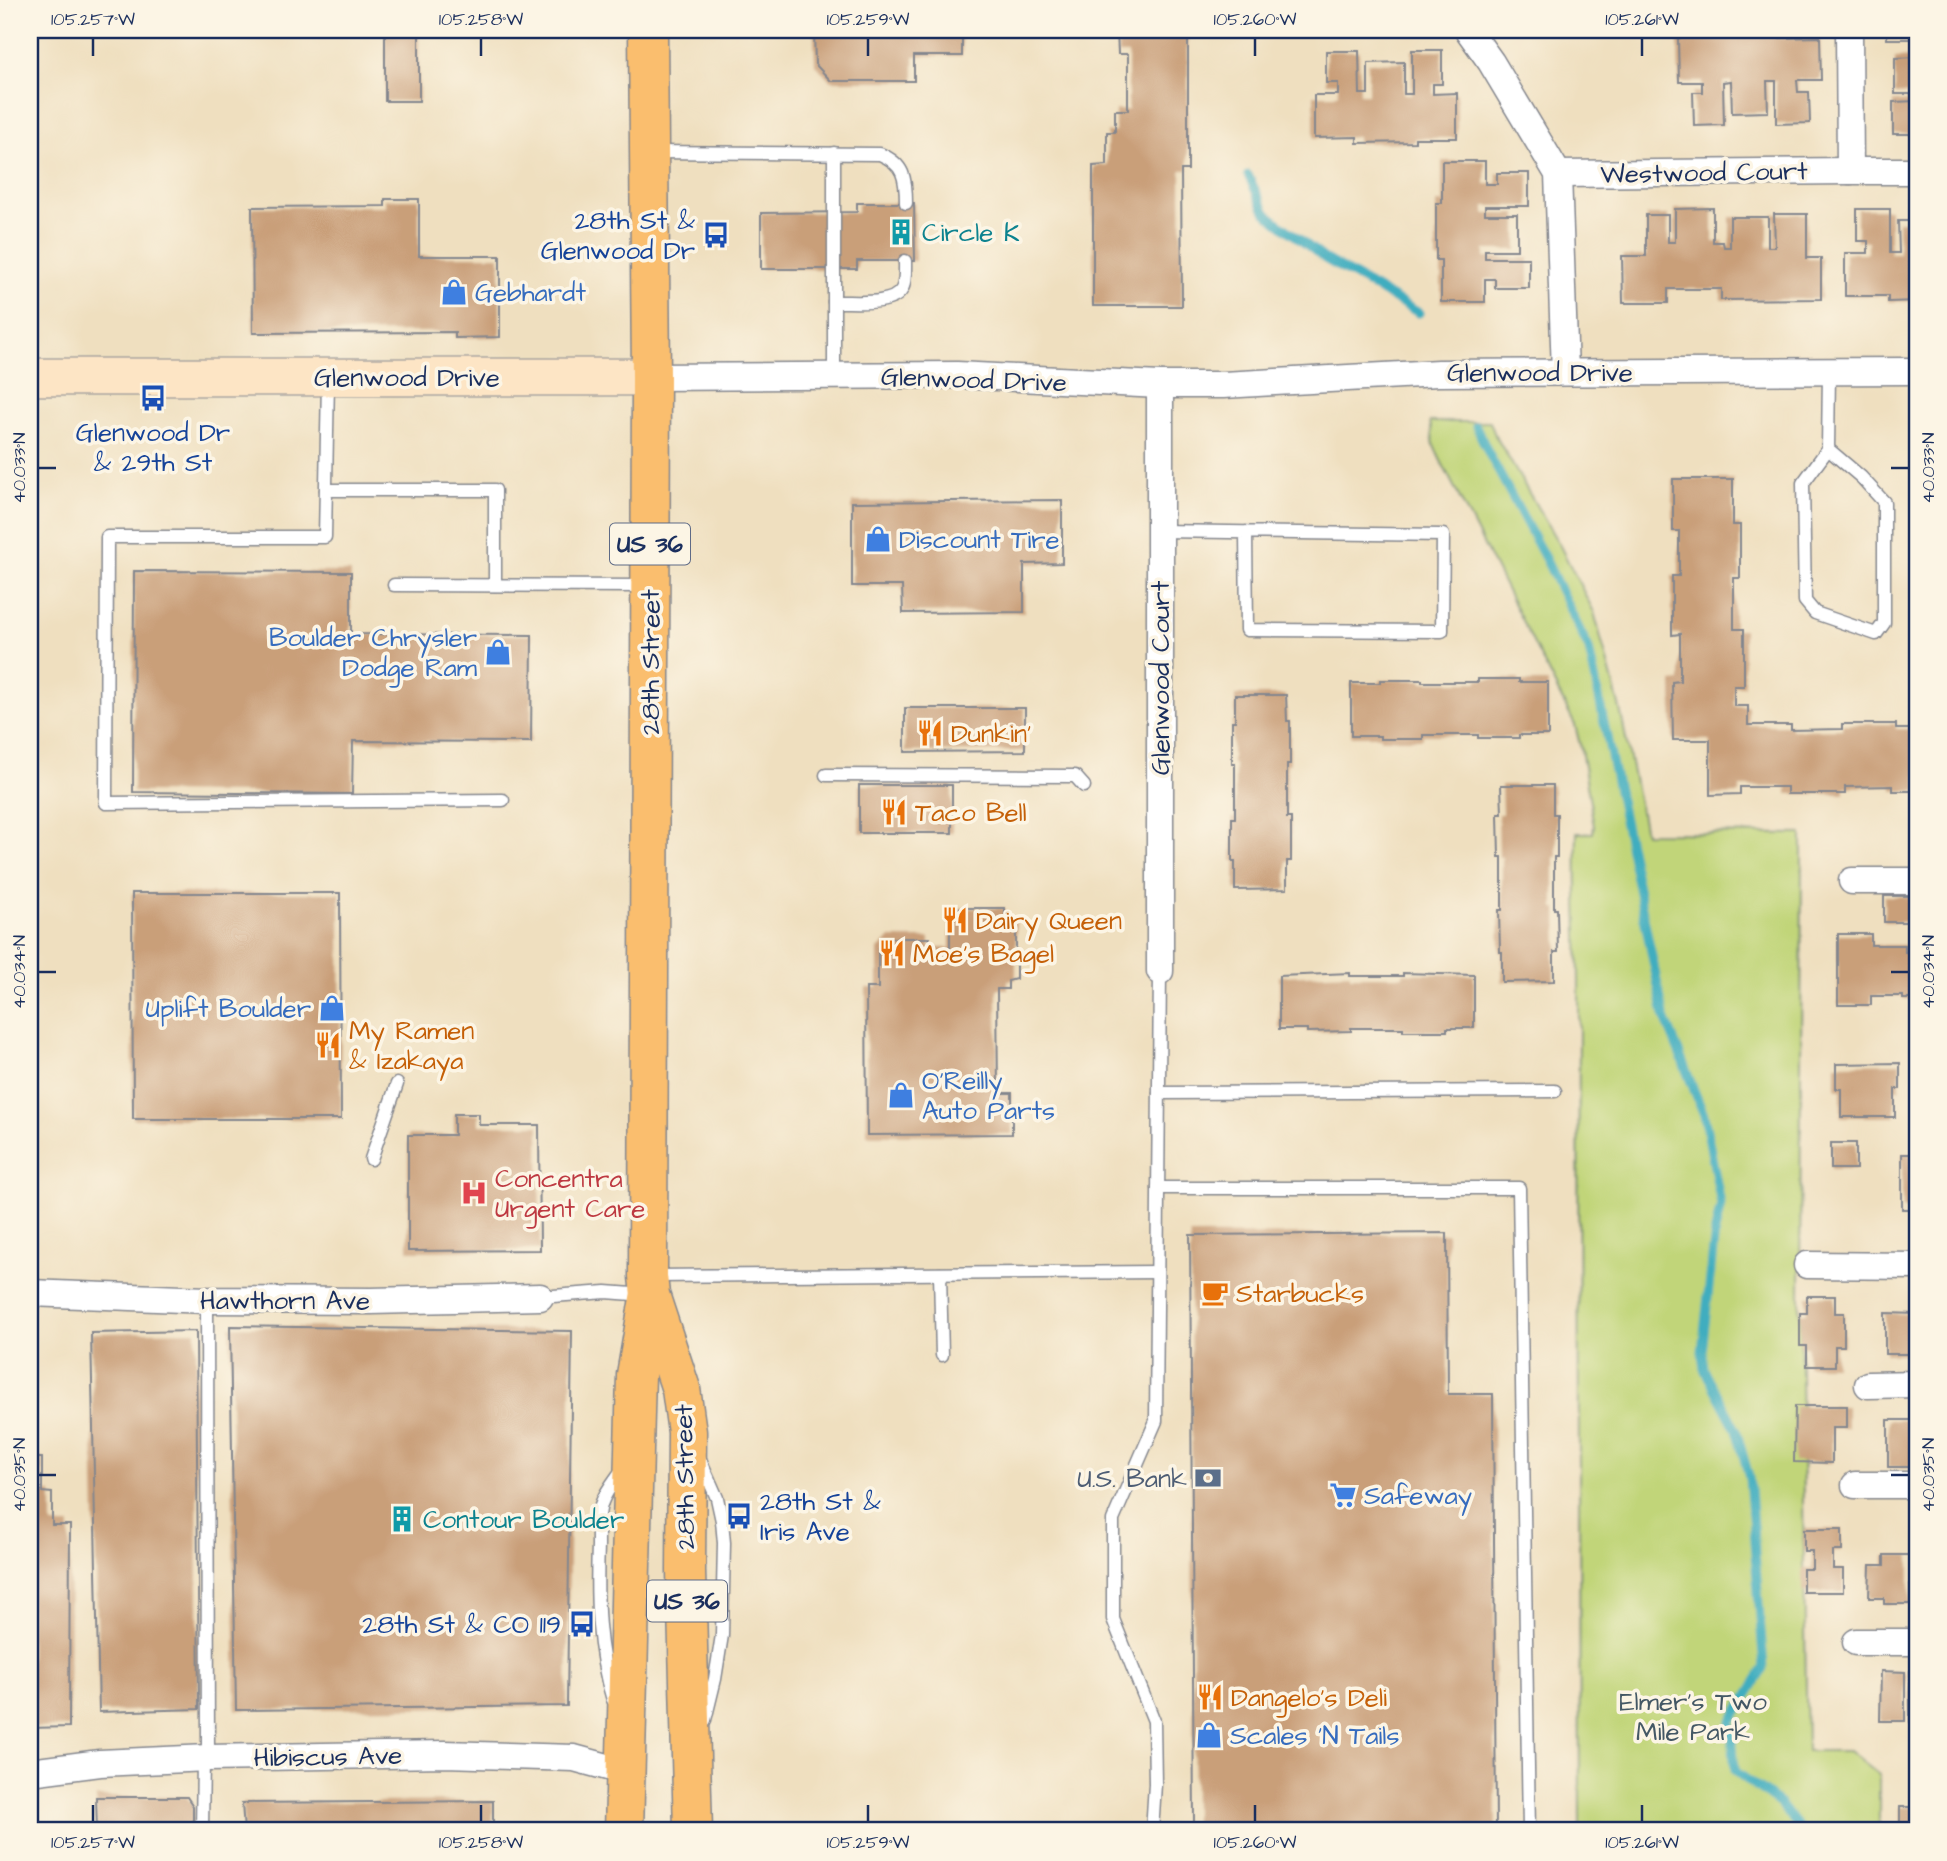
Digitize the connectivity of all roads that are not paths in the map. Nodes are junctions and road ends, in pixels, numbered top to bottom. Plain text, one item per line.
1 (648, 30) edge
2 (1468, 30) edge
3 (1849, 30) edge
4 (648, 152) junction
5 (834, 153) junction
6 (1850, 171) junction
7 (1917, 171) edge
8 (1558, 174) junction
9 (905, 203) dead end
10 (905, 261) dead end
11 (834, 302) junction
12 (1917, 371) edge
13 (1565, 372) junction
14 (1829, 372) junction
15 (834, 376) junction
16 (30, 377) edge
17 (328, 377) junction
18 (651, 377) junction
19 (1160, 385) junction
20 (1828, 449) junction
21 (326, 489) junction
22 (1160, 531) junction
23 (1245, 532) junction
24 (394, 585) dead end
25 (495, 585) junction
26 (650, 586) junction
27 (826, 775) dead end
28 (1084, 786) dead end
29 (503, 800) dead end
30 (1852, 881) dead end
31 (1917, 881) edge
32 (1160, 971) joint
33 (397, 1084) dead end
34 (1555, 1091) dead end
35 (1159, 1093) junction
36 (372, 1159) dead end
37 (1158, 1188) junction
38 (1807, 1265) dead end
39 (1917, 1266) edge
40 (1157, 1272) junction
41 (940, 1274) junction
42 (649, 1286) junction
43 (30, 1293) edge
44 (540, 1297) joint
45 (207, 1300) junction
46 (942, 1355) dead end
47 (1917, 1384) edge
48 (1868, 1385) dead end
49 (1855, 1485) dead end
50 (1917, 1485) edge
51 (1856, 1642) dead end
52 (1917, 1642) edge
53 (205, 1758) junction
54 (626, 1759) junction
55 (30, 1772) edge
56 (202, 1831) edge
57 (624, 1831) edge
58 (693, 1831) edge
59 (1152, 1831) edge
60 (1530, 1831) edge

1 - 4 highway, 28th Street / US 36
2 - 8 street
3 - 6 street
4 - 5 lane
4 - 18 highway, 28th Street / US 36
5 - 9 lane
5 - 11 lane
6 - 7 street, Westwood Court
6 - 8 street, Westwood Court
8 - 13 street
10 - 11 lane
11 - 15 lane
12 - 14 street, Glenwood Drive
13 - 14 street, Glenwood Drive
13 - 19 street, Glenwood Drive
14 - 20 lane
15 - 18 street, Glenwood Drive
15 - 19 street, Glenwood Drive
16 - 17 street, Glenwood Drive
17 - 18 street, Glenwood Drive
17 - 21 lane
18 - 26 highway, 28th Street / US 36
19 - 22 street, Glenwood Court
20 - 20 lane
21 - 25 lane
21 - 29 lane
22 - 23 lane
22 - 32 street, Glenwood Court
23 - 23 lane
24 - 25 lane
25 - 26 lane
26 - 42 highway, 28th Street / US 36
27 - 28 lane
30 - 31 street
32 - 35 lane
33 - 36 lane
34 - 35 lane
35 - 37 lane
37 - 40 lane
37 - 60 lane
38 - 39 street
40 - 41 lane
40 - 59 lane
41 - 42 lane
41 - 46 lane
42 - 44 lane
42 - 54 highway, 28th Street / US 36
42 - 58 highway, 28th Street / US 36
43 - 45 street, Hawthorn Ave
44 - 45 street, Hawthorn Ave
45 - 53 lane
47 - 48 street
49 - 50 street
51 - 52 street
53 - 54 street, Hibiscus Ave
53 - 55 street, Hibiscus Ave
53 - 56 lane
54 - 57 highway, 28th Street / US 36

